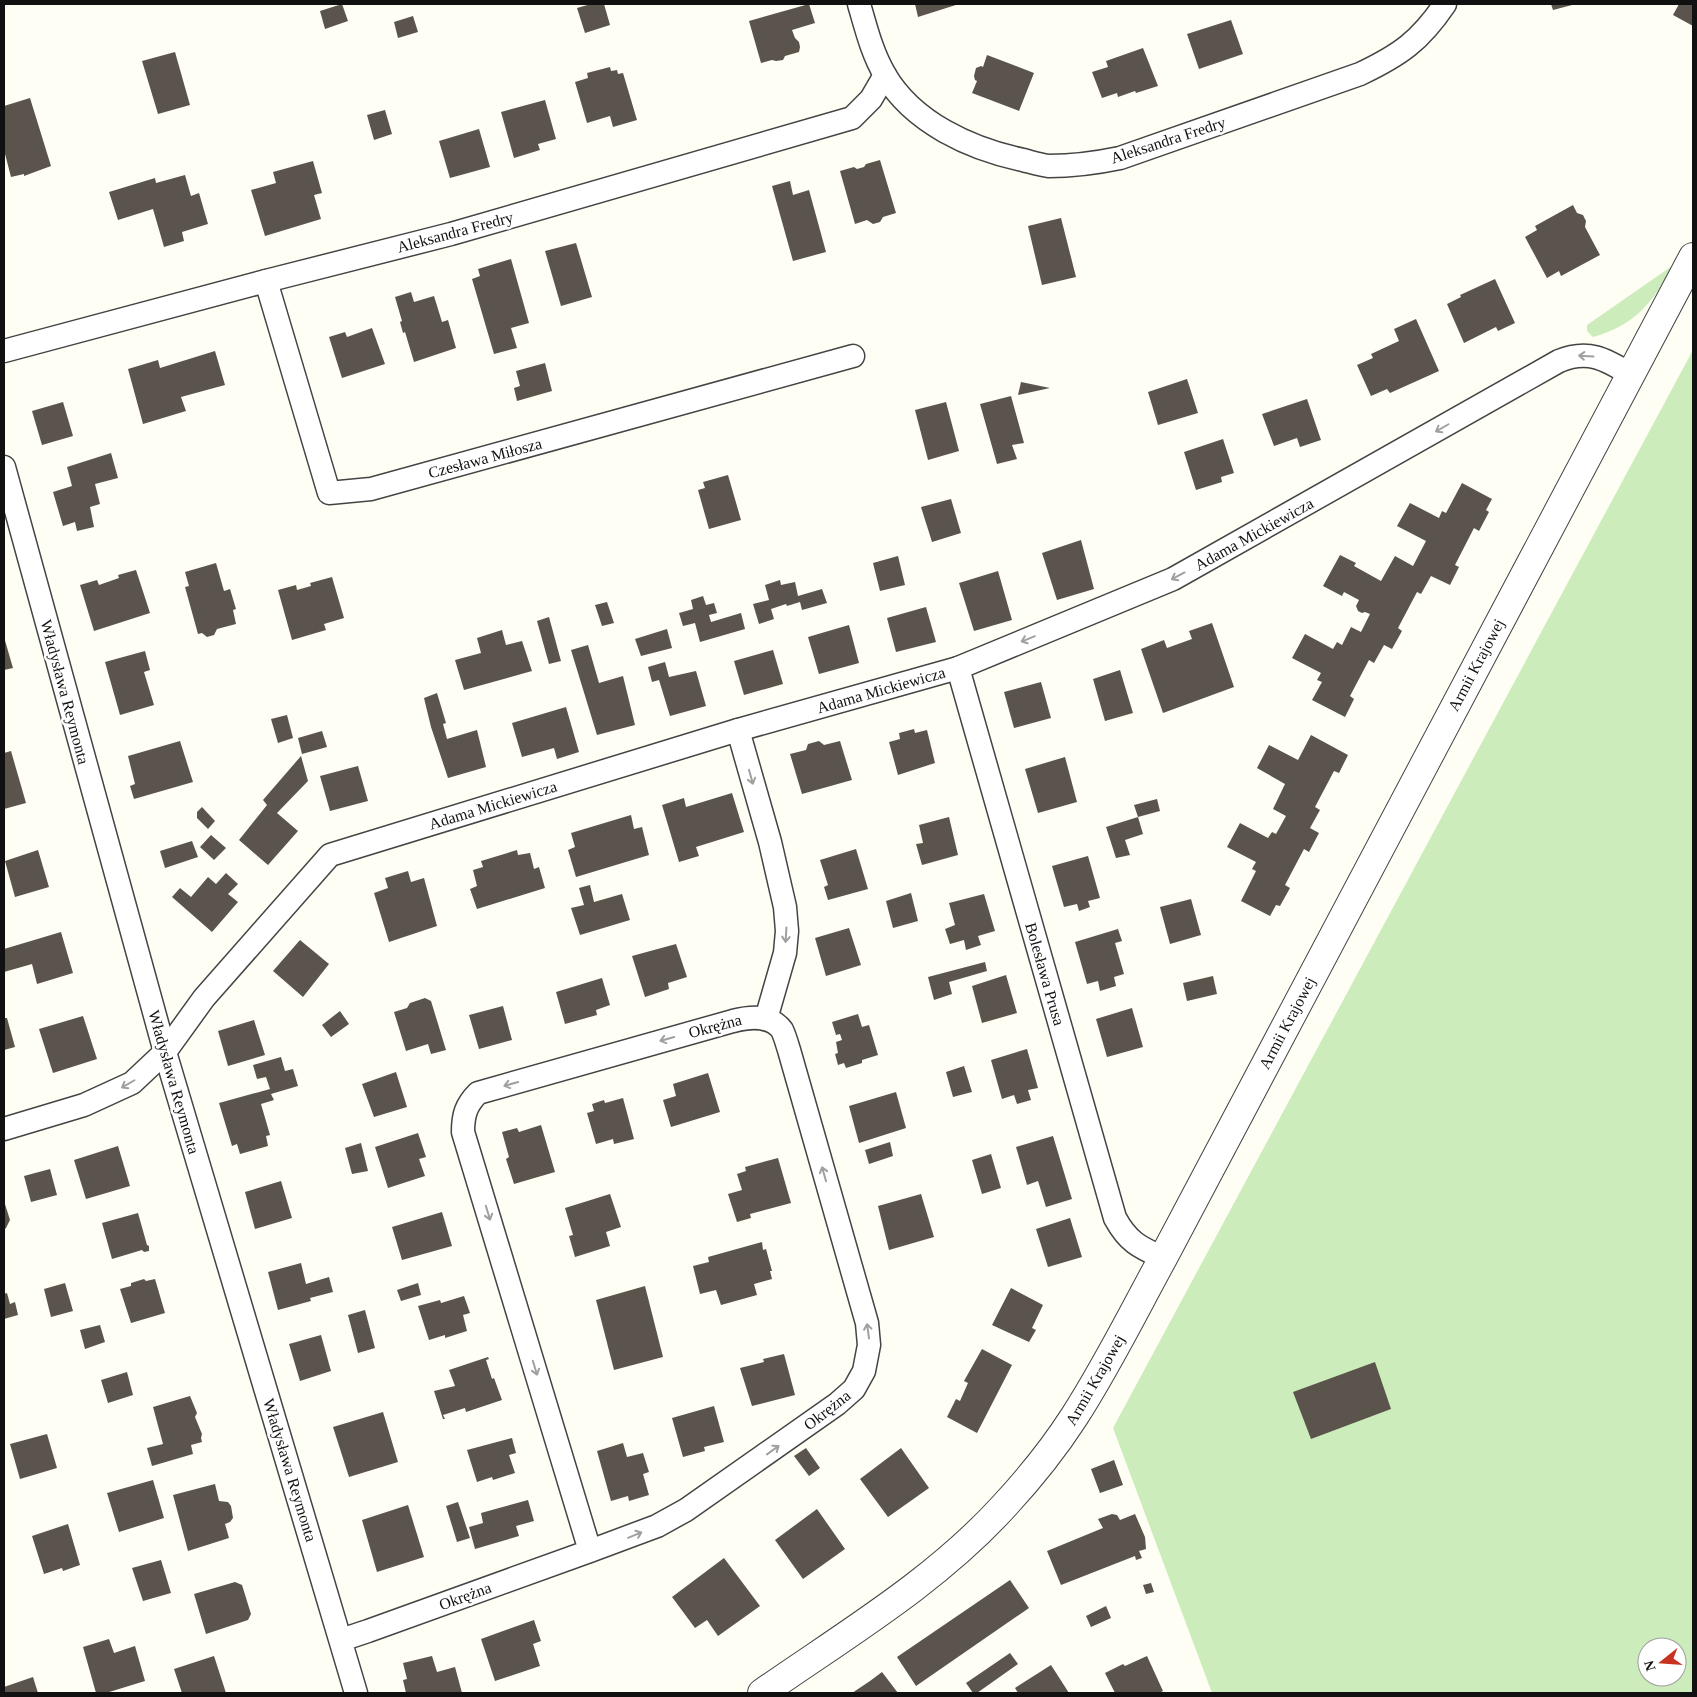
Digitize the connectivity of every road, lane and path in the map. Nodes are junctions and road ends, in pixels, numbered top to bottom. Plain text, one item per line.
1 (859, 4) edge
2 (1445, 4) edge
3 (885, 75) junction
4 (1693, 256) edge
5 (266, 281) junction
6 (4, 351) edge
7 (853, 356) dead end
8 (1630, 374) junction
9 (4, 467) edge
10 (958, 668) junction
11 (738, 730) junction
12 (766, 1019) junction
13 (165, 1052) junction
14 (4, 1129) edge
15 (1162, 1258) junction
16 (590, 1552) junction
17 (341, 1640) junction
18 (356, 1693) edge
19 (762, 1693) edge

1 - 3 street, Aleksandra Fredry
2 - 3 street, Aleksandra Fredry
3 - 5 street, Aleksandra Fredry
4 - 8 street, Armii Krajowej
5 - 6 street, Aleksandra Fredry
5 - 7 street, Czesława Miłosza
8 -> 10 street, Adama Mickiewicza
8 - 15 street, Armii Krajowej
9 - 13 street, Władysława Reymonta
10 - 11 street, Adama Mickiewicza
10 - 15 street, Bolesława Prusa
11 -> 12 street
11 - 13 street, Adama Mickiewicza
16 -> 12 street, Okrężna
12 -> 16 street, Okrężna
13 -> 14 street, Adama Mickiewicza
13 - 17 street, Władysława Reymonta
15 - 19 street, Armii Krajowej
16 - 17 street, Okrężna
17 - 18 street, Władysława Reymonta

